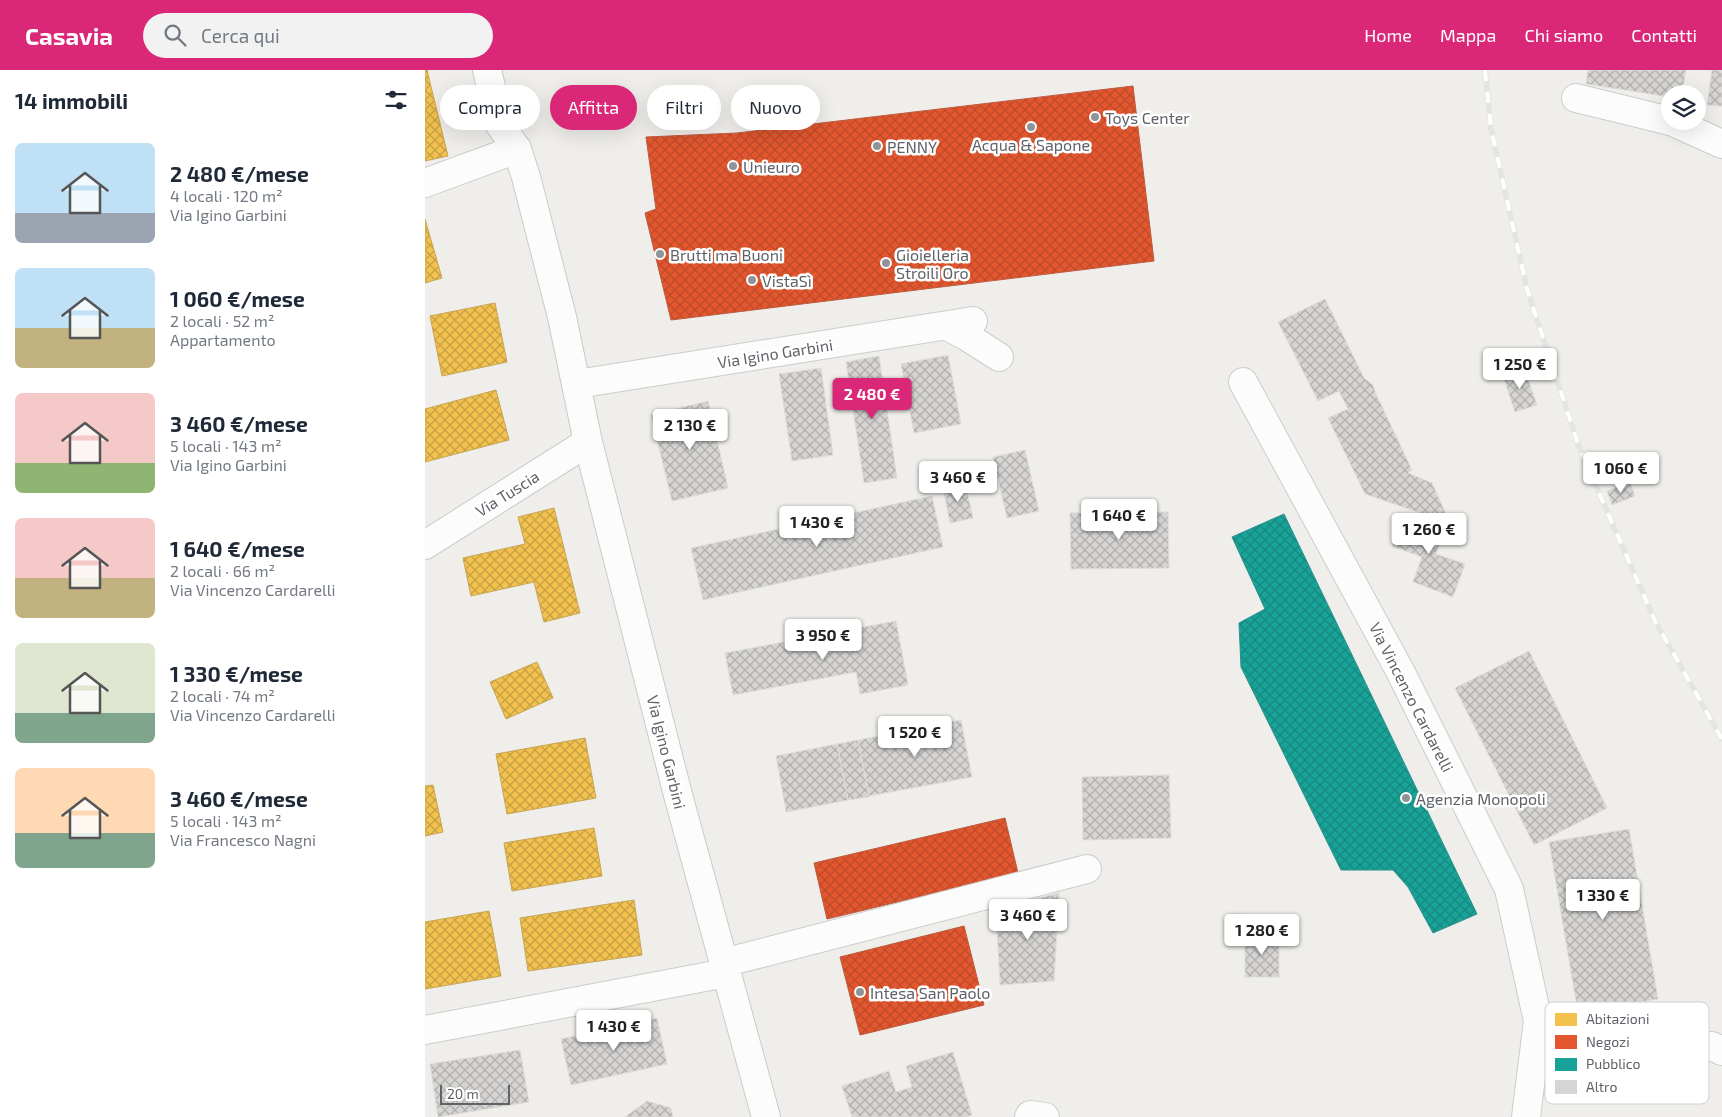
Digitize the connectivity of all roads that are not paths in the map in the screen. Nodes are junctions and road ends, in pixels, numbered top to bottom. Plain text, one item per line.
1 (487, 70) edge
2 (1575, 98) dead end
3 (1661, 119) edge
4 (1690, 130) edge
5 (1722, 144) edge
6 (517, 149) junction
7 (425, 183) edge
8 (973, 321) dead end
9 (947, 326) junction
10 (999, 357) dead end
11 (1243, 382) dead end
12 (577, 384) junction
13 (589, 442) junction
14 (425, 545) edge
15 (1087, 869) dead end
16 (725, 968) junction
17 (425, 1030) edge
18 (1536, 1046) junction
19 (1545, 1046) edge
20 (1709, 1046) edge
21 (1722, 1051) edge
22 (765, 1117) edge
23 (1029, 1117) edge
24 (1045, 1117) edge
25 (1527, 1117) edge

1 - 6 street, Via Igino Garbini
2 - 3 street
4 - 5 street
6 - 7 street
6 - 12 street, Via Igino Garbini
8 - 9 street, Via Igino Garbini
9 - 10 street
9 - 12 street, Via Igino Garbini
11 - 18 street, Via Vincenzo Cardarelli
12 - 13 street, Via Igino Garbini
13 - 14 street, Via Tuscia
13 - 16 street, Via Igino Garbini
15 - 16 street
16 - 17 street
16 - 22 street, Via Igino Garbini
18 - 19 street
18 - 25 street, Via Vincenzo Cardarelli
20 - 21 street
23 - 24 street

